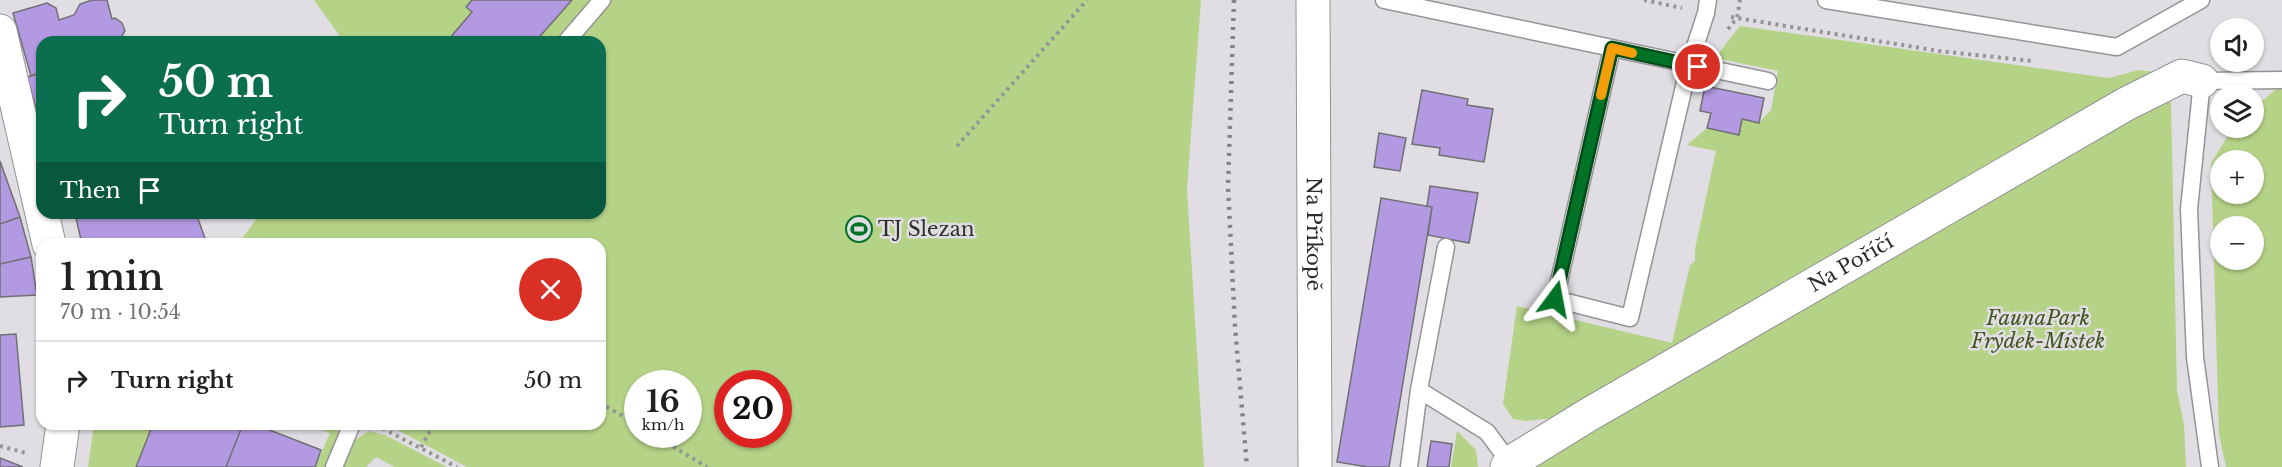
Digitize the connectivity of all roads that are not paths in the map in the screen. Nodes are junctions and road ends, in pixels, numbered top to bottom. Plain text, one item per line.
1 (602, 0) edge
2 (1313, 0) edge
3 (1384, 0) edge
4 (1913, 0) edge
5 (2201, 0) edge
6 (1837, 1) edge
7 (1707, 6) edge
8 (1899, 11) junction
9 (0, 31) edge
10 (571, 36) edge
11 (1612, 48) junction
12 (1689, 65) junction
13 (2282, 80) edge
14 (1768, 81) dead end
15 (2202, 81) junction
16 (36, 187) edge
17 (43, 219) edge
18 (48, 238) edge
19 (1446, 247) dead end
20 (1419, 390) junction
21 (60, 430) edge
22 (349, 430) edge
23 (43, 461) edge
24 (1508, 465) edge
25 (334, 467) edge
26 (1315, 467) edge
27 (1409, 467) edge
28 (2210, 467) edge

1 - 10 lane
2 - 26 street, Na Příkopě
3 - 11 lane
4 - 8 lane
5 - 8 lane
6 - 8 lane
7 - 12 lane
9 - 16 street
11 - 12 lane
11 - 12 lane
12 - 14 lane
13 - 15 lane
15 - 24 street, Na Poříčí
15 - 28 lane
17 - 18 street
19 - 20 lane
20 - 24 lane
20 - 27 lane
21 - 23 street
22 - 25 lane

